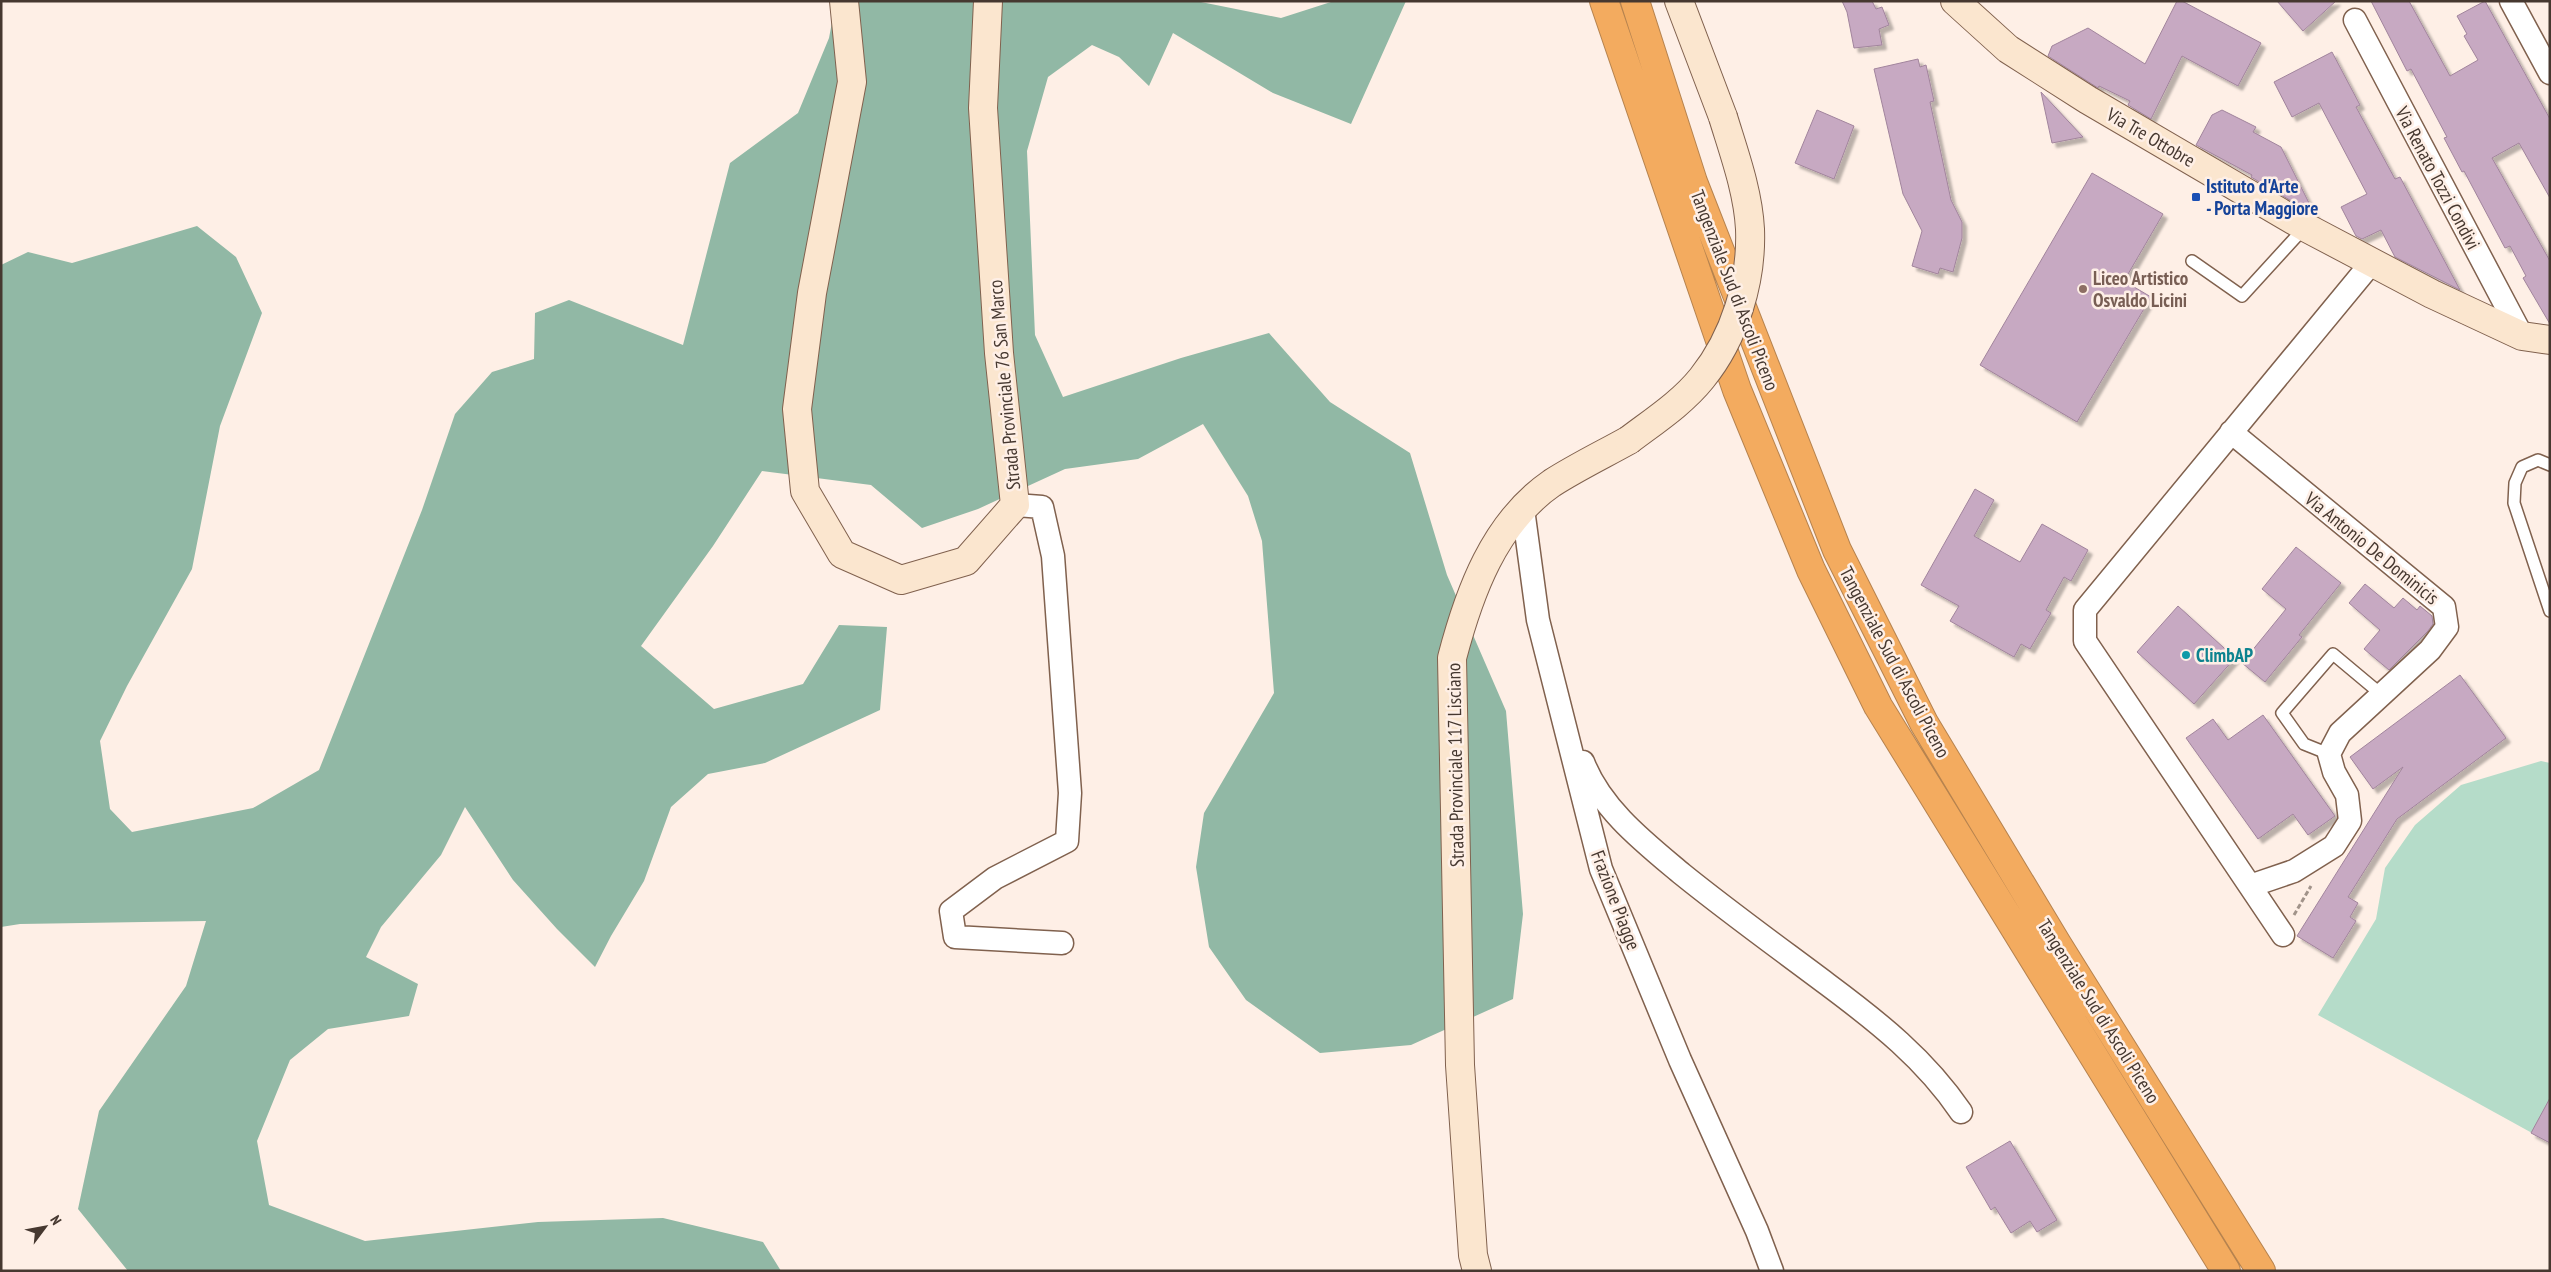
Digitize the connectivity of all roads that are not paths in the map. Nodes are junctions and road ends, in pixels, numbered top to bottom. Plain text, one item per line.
1 (844, 1) edge
2 (988, 1) edge
3 (1604, 1) edge
4 (1635, 1) edge
5 (1679, 1) edge
6 (1955, 1) edge
7 (2511, 1) edge
8 (2354, 20) dead end
9 (2550, 73) edge
10 (2305, 227) junction
11 (2192, 261) dead end
12 (2373, 262) junction
13 (2522, 336) junction
14 (2550, 340) edge
15 (2231, 432) junction
16 (2550, 465) edge
17 (1015, 505) junction
18 (1524, 509) junction
19 (2550, 612) edge
20 (2382, 695) junction
21 (1559, 703) junction
22 (2329, 754) junction
23 (2250, 886) junction
24 (2283, 935) road end
25 (1062, 943) dead end
26 (1961, 1112) dead end
27 (1477, 1271) edge
28 (1772, 1271) edge
29 (2226, 1271) edge
30 (2261, 1271) edge

1 - 17 street, Strada Provinciale 76 San Marco
2 - 17 street, Strada Provinciale 76 San Marco
3 - 29 highway, Tangenziale Sud di Ascoli Piceno
4 - 30 highway, Tangenziale Sud di Ascoli Piceno
5 - 18 street, Strada Provinciale 117 Lisciano, bridge
6 - 10 street, Via Tre Ottobre
7 - 9 street
8 - 13 street, Via Renato Tozzi Condivi
10 - 11 lane
10 - 12 street, Via Tre Ottobre
12 - 13 street, Via Tre Ottobre
12 - 15 street
13 - 14 street, Via Tre Ottobre
15 - 20 street, Via Antonio De Dominicis
15 - 23 street
16 - 19 lane
17 - 25 street
18 - 21 street, Frazione Piagge
18 - 27 street, Strada Provinciale 117 Lisciano
20 - 22 street, Via Antonio De Dominicis
20 - 22 lane
21 - 26 street
21 - 28 street, Frazione Piagge
22 - 23 street
23 - 24 street

